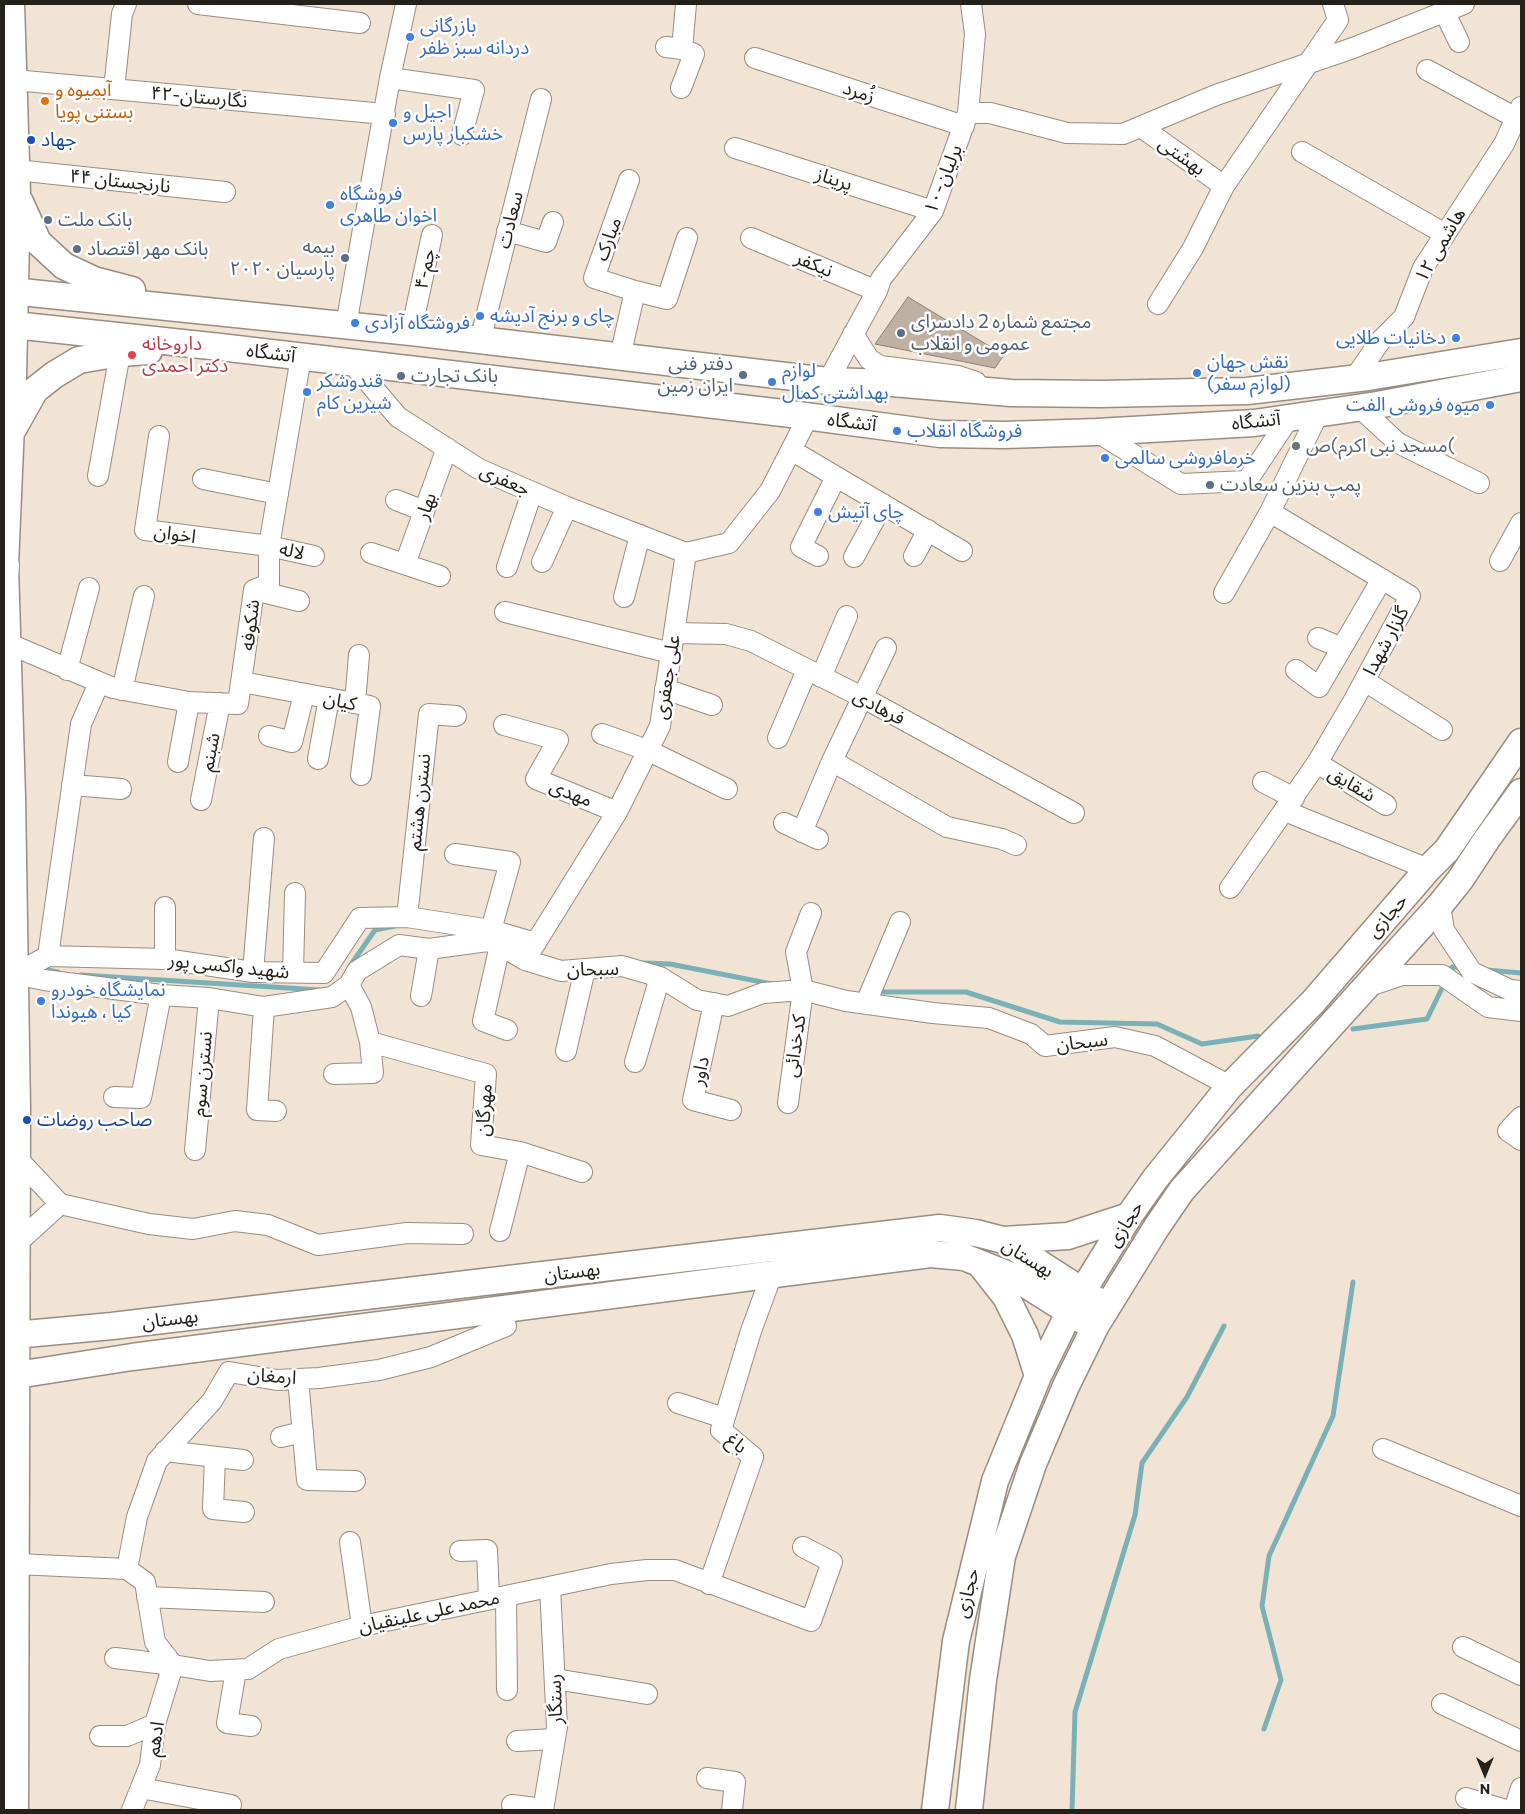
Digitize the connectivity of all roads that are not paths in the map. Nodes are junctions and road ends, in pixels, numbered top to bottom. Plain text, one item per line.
1 (11, 4) edge
2 (126, 4) edge
3 (198, 4) edge
4 (406, 4) edge
5 (686, 4) edge
6 (970, 4) edge
7 (1333, 4) edge
8 (1457, 6) edge
9 (360, 24) dead end
10 (1459, 42) dead end
11 (755, 58) dead end
12 (1309, 62) junction
13 (1427, 70) dead end
14 (390, 78) junction
15 (14, 80) junction
16 (680, 88) dead end
17 (114, 89) junction
18 (541, 99) dead end
19 (1519, 112) edge
20 (384, 114) junction
21 (966, 120) junction
22 (1141, 127) junction
23 (462, 135) dead end
24 (735, 148) dead end
25 (1302, 152) dead end
26 (630, 180) dead end
27 (16, 182) junction
28 (1224, 186) junction
29 (225, 192) dead end
30 (933, 211) junction
31 (553, 222) dead end
32 (507, 231) junction
33 (10, 234) edge
34 (1445, 234) junction
35 (432, 235) dead end
36 (688, 238) dead end
37 (751, 238) dead end
38 (4, 255) edge
39 (8, 291) edge
40 (635, 291) junction
41 (877, 291) junction
42 (1158, 304) dead end
43 (217, 312) junction
44 (9, 324) edge
45 (346, 325) junction
46 (411, 332) junction
47 (853, 334) junction
48 (480, 341) junction
49 (220, 348) junction
50 (1521, 352) edge
51 (120, 353) junction
52 (301, 357) junction
53 (620, 357) junction
54 (352, 363) junction
55 (8, 375) edge
56 (1521, 378) edge
57 (1354, 379) junction
58 (828, 381) junction
59 (892, 383) junction
60 (1011, 393) junction
61 (1360, 408) junction
62 (1318, 414) junction
63 (808, 417) junction
64 (1289, 418) junction
65 (882, 425) junction
66 (1097, 432) junction
67 (10, 434) junction
68 (160, 436) dead end
69 (447, 448) junction
70 (791, 450) junction
71 (98, 476) dead end
72 (836, 477) junction
73 (203, 479) dead end
74 (1479, 483) dead end
75 (532, 492) junction
76 (278, 494) junction
77 (396, 500) dead end
78 (883, 504) junction
79 (567, 507) junction
80 (424, 511) junction
81 (1270, 512) junction
82 (1521, 523) edge
83 (928, 530) junction
84 (640, 535) junction
85 (270, 546) junction
86 (962, 551) dead end
87 (371, 553) dead end
88 (686, 553) junction
89 (314, 556) dead end
90 (818, 556) dead end
91 (914, 556) dead end
92 (854, 557) dead end
93 (1500, 560) dead end
94 (542, 562) dead end
95 (405, 564) junction
96 (508, 567) dead end
97 (4, 572) edge
98 (440, 576) dead end
99 (1382, 579) junction
100 (88, 588) dead end
101 (254, 590) junction
102 (1224, 593) dead end
103 (144, 596) dead end
104 (624, 597) dead end
105 (299, 601) dead end
106 (505, 612) dead end
107 (847, 616) dead end
108 (674, 633) junction
109 (1318, 638) dead end
110 (7, 643) junction
111 (886, 648) dead end
112 (1342, 648) junction
113 (671, 653) junction
114 (359, 655) dead end
115 (67, 670) junction
116 (1296, 670) dead end
117 (814, 673) junction
118 (1364, 681) junction
119 (242, 682) junction
120 (99, 683) junction
121 (122, 690) junction
122 (665, 690) junction
123 (304, 694) junction
124 (862, 697) junction
125 (329, 698) junction
126 (189, 702) junction
127 (220, 703) junction
128 (355, 703) junction
129 (712, 705) dead end
130 (456, 716) dead end
131 (504, 725) dead end
132 (1442, 730) dead end
133 (602, 734) dead end
134 (270, 736) dead end
135 (778, 738) dead end
136 (1521, 742) edge
137 (648, 750) junction
138 (318, 759) dead end
139 (832, 761) junction
140 (178, 762) dead end
141 (1317, 763) junction
142 (361, 775) dead end
143 (1263, 782) dead end
144 (72, 785) junction
145 (121, 789) dead end
146 (726, 789) dead end
147 (1521, 792) edge
148 (201, 800) dead end
149 (1289, 804) junction
150 (1386, 805) dead end
151 (617, 812) junction
152 (1074, 813) dead end
153 (784, 823) dead end
154 (264, 838) dead end
155 (1016, 845) dead end
156 (454, 854) dead end
157 (1428, 869) junction
158 (1230, 888) dead end
159 (295, 893) dead end
160 (1440, 905) junction
161 (165, 907) dead end
162 (811, 913) dead end
163 (407, 917) junction
164 (900, 922) dead end
165 (495, 937) junction
166 (536, 943) junction
167 (429, 949) junction
168 (48, 956) junction
169 (164, 959) junction
170 (525, 960) junction
171 (585, 970) junction
172 (253, 972) junction
173 (293, 972) junction
174 (15, 974) junction
175 (660, 976) junction
176 (349, 985) junction
177 (1366, 987) junction
178 (803, 990) junction
179 (1521, 992) edge
180 (161, 995) junction
181 (421, 996) dead end
182 (209, 998) junction
183 (714, 1003) junction
184 (866, 1003) junction
185 (264, 1007) junction
186 (1521, 1011) edge
187 (508, 1030) dead end
188 (370, 1042) junction
189 (566, 1051) dead end
190 (635, 1062) dead end
191 (334, 1074) dead end
192 (1230, 1086) junction
193 (114, 1097) dead end
194 (788, 1103) dead end
195 (731, 1110) dead end
196 (267, 1111) dead end
197 (1521, 1117) edge
198 (1521, 1140) edge
199 (195, 1150) dead end
200 (520, 1152) junction
201 (17, 1158) junction
202 (582, 1172) dead end
203 (60, 1204) junction
204 (1129, 1216) junction
205 (500, 1231) dead end
206 (463, 1234) dead end
207 (1003, 1240) junction
208 (17, 1243) junction
209 (980, 1263) junction
210 (772, 1274) junction
211 (413, 1290) junction
212 (17, 1296) junction
213 (1076, 1302) junction
214 (1101, 1317) junction
215 (415, 1320) junction
216 (506, 1326) dead end
217 (68, 1331) junction
218 (10, 1335) edge
219 (74, 1367) junction
220 (1038, 1376) junction
221 (10, 1377) edge
222 (298, 1379) junction
223 (678, 1403) dead end
224 (17, 1415) junction
225 (724, 1418) junction
226 (303, 1432) junction
227 (280, 1437) dead end
228 (1383, 1449) dead end
229 (165, 1451) junction
230 (215, 1457) junction
231 (243, 1460) dead end
232 (355, 1481) dead end
233 (1521, 1506) edge
234 (244, 1512) dead end
235 (350, 1542) dead end
236 (803, 1548) dead end
237 (460, 1551) dead end
238 (16, 1564) junction
239 (127, 1569) junction
240 (709, 1584) junction
241 (550, 1587) junction
242 (497, 1597) junction
243 (147, 1598) junction
244 (264, 1602) dead end
245 (362, 1626) junction
246 (1463, 1647) dead end
247 (115, 1658) dead end
248 (173, 1666) junction
249 (236, 1670) junction
250 (1521, 1675) edge
251 (555, 1679) junction
252 (508, 1690) dead end
253 (647, 1694) dead end
254 (1442, 1704) dead end
255 (155, 1724) junction
256 (251, 1726) dead end
257 (100, 1736) dead end
258 (555, 1739) junction
259 (1521, 1740) edge
260 (517, 1741) dead end
261 (939, 1776) junction
262 (707, 1778) dead end
263 (141, 1788) junction
264 (1521, 1788) edge
265 (1466, 1798) dead end
266 (231, 1805) dead end
267 (512, 1805) dead end
268 (969, 1808) edge
269 (15, 1810) edge
270 (132, 1810) edge
271 (543, 1810) edge
272 (732, 1810) edge
273 (935, 1810) edge
274 (1506, 1810) edge
275 (1514, 1810) edge

1 - 15 main road
2 - 17 street
3 - 9 street
4 - 14 street
5 - 16 street
6 - 21 street, ۱۰-برلیان
7 - 12 street
8 - 10 street
8 - 12 street, زُمرد
11 - 21 street, زُمرد
12 - 22 street, زُمرد
12 - 28 street
13 - 19 street
14 - 20 street
14 - 23 street
15 - 17 street, ۴۲-نگارستان
15 - 27 main road
17 - 20 street, ۴۲-نگارستان
18 - 32 street, سعادت
19 - 34 street, ۱۲ هاشمی
20 - 45 street
21 - 22 street, زُمرد
21 - 30 street, ۱۰-برلیان
22 - 28 street, بهشتی
24 - 30 street, پریناز
25 - 34 street
26 - 40 street, مبارک
27 - 29 street, ۴۴ نارنجستان
27 - 33 main road
27 - 43 main road
28 - 42 street
30 - 41 street, ۱۰-برلیان
31 - 32 street
32 - 48 street, سعادت
33 - 38 main road
33 - 39 main road
34 - 57 street, ۱۲ هاشمی
35 - 46 street, ۴-چم
36 - 40 street
37 - 41 street, نیکفر
39 - 43 main road, آتشگاه
39 - 44 main road
40 - 53 street
41 - 47 street, ۱۰-برلیان
43 - 45 main road, آتشگاه
44 - 49 main road, آتشگاه
44 - 55 main road
45 - 46 main road, آتشگاه
46 - 48 main road, آتشگاه
47 - 58 street, ۱۰-برلیان
47 - 60 street
48 - 53 main road, آتشگاه
49 - 51 main road
49 - 52 main road, آتشگاه
50 - 57 main road, آتشگاه
51 - 67 main road
51 - 71 street
52 - 54 main road, آتشگاه
52 - 76 street, شکوفه
53 - 58 main road, آتشگاه
54 - 63 main road, آتشگاه
54 - 69 street, جعفری
55 - 67 main road
56 - 61 main road, آتشگاه
57 - 60 main road, آتشگاه
58 - 59 main road, آتشگاه
59 - 60 main road, آتشگاه
59 - 65 main road
61 - 62 main road, آتشگاه
61 - 74 street
62 - 64 main road, آتشگاه
62 - 81 street
63 - 65 main road, آتشگاه
63 - 70 street
64 - 66 main road, آتشگاه
64 - 66 street
65 - 66 main road, آتشگاه
67 - 97 main road
68 - 85 street, اخوان
69 - 75 street, جعفری
69 - 80 street, بهار
70 - 72 street
70 - 88 street
72 - 78 street
72 - 90 street
73 - 76 street
75 - 79 street, جعفری
75 - 96 street
76 - 85 street, شکوفه
77 - 80 street
78 - 83 street
78 - 92 street
79 - 84 street, جعفری
79 - 94 street
80 - 95 street, بهار
81 - 99 street, گلزار شهدا
81 - 102 street
82 - 93 street
83 - 86 street
83 - 91 street
84 - 88 street, جعفری
84 - 104 street
85 - 89 street, لاله
85 - 101 street, شکوفه
87 - 95 street
88 - 108 street, علی جعفری
95 - 98 street
97 - 110 main road
99 - 112 street
99 - 118 street, گلزار شهدا
100 - 115 street
101 - 105 street
101 - 119 street, شکوفه
103 - 121 street
106 - 113 street
107 - 117 street
108 - 113 street, علی جعفری
108 - 117 street, فرهادی
109 - 112 street
110 - 115 street, شکوفه
110 - 174 main road
111 - 124 street
112 - 116 street
113 - 122 street, علی جعفری
114 - 128 street
115 - 120 street, شکوفه
117 - 124 street, فرهادی
117 - 135 street
118 - 132 street
118 - 141 street, گلزار شهدا
119 - 123 street, کیان
119 - 127 street, شکوفه
120 - 121 street, شکوفه
120 - 144 street
121 - 126 street, شکوفه
122 - 129 street
122 - 137 street, علی جعفری
123 - 125 street, کیان
123 - 134 street
124 - 139 street
124 - 152 street, فرهادی
125 - 128 street, کیان
125 - 138 street
126 - 127 street, شکوفه
126 - 140 street
127 - 148 street, شبنم
128 - 142 street, کیان
130 - 163 street, نسترن هشتم
131 - 151 street, مهدی
133 - 137 street
136 - 157 main road, حجازی
137 - 146 street
137 - 151 street, علی جعفری
139 - 153 street
139 - 155 street
141 - 149 street, گلزار شهدا
141 - 150 street, شقایق
143 - 149 street
144 - 145 street
144 - 168 street
147 - 160 main road, حجازی
149 - 157 street
149 - 158 street, گلزار شهدا
151 - 166 street, علی جعفری
154 - 172 street
156 - 165 street
157 - 192 main road, حجازی
159 - 173 street
160 - 177 main road, حجازی
160 - 179 street
161 - 169 street
162 - 178 street, کدخدائی
163 - 165 street, شهید واکسی پور
163 - 173 street, شهید واکسی پور
164 - 184 street
165 - 166 street, شهید واکسی پور
165 - 167 street, سبحان
165 - 170 street, سبحان
165 - 187 street
166 - 170 street, علی جعفری
167 - 176 street, سبحان
167 - 181 street
168 - 169 street, شهید واکسی پور
168 - 174 street
169 - 172 street, شهید واکسی پور
170 - 171 street, سبحان
171 - 175 street, سبحان
171 - 189 street
172 - 173 street, شهید واکسی پور
174 - 180 street, سبحان
174 - 201 main road
175 - 183 street, سبحان
175 - 190 street
176 - 185 street, سبحان
176 - 188 street
177 - 186 street
177 - 214 main road, حجازی
178 - 183 street, سبحان
178 - 184 street, سبحان
178 - 194 street, کدخدائی
180 - 182 street, سبحان
180 - 193 street
182 - 185 street, سبحان
182 - 199 street, نسترن سوم
183 - 195 street, داور
184 - 192 street, سبحان
185 - 196 street
188 - 191 street
188 - 200 street, مهرگان
192 - 204 main road, حجازی
197 - 198 street
200 - 202 street
200 - 205 street
201 - 203 street
201 - 208 main road
203 - 206 street
203 - 208 street
204 - 207 main road
204 - 213 main road, حجازی
207 - 211 main road, بهستان
207 - 213 main road, بهستان
208 - 212 main road
209 - 210 main road, بهستان
209 - 213 main road, بهستان
209 - 220 main road
210 - 215 main road, بهستان
210 - 225 street, باغ
211 - 215 main road
211 - 217 main road, بهستان
212 - 217 main road
212 - 218 main road
213 - 214 main road, بهستان
213 - 220 main road, حجازی
214 - 268 main road, حجازی
215 - 219 main road, بهستان
216 - 222 street, ارمغان
217 - 218 main road, بهستان
218 - 221 main road
219 - 221 main road, بهستان
219 - 224 main road
220 - 261 main road, حجازی
221 - 224 main road
222 - 226 street
222 - 229 street, ارمغان
223 - 225 street
224 - 238 main road
225 - 240 street, باغ
226 - 227 street
226 - 232 street
228 - 233 street
229 - 230 street
229 - 239 street, ارمغان
230 - 231 street
230 - 234 street
235 - 245 street
236 - 240 street, محمد علی علینقیان
237 - 242 street
238 - 239 street
238 - 269 main road
239 - 243 street
240 - 241 street, محمد علی علینقیان
241 - 242 street, محمد علی علینقیان
241 - 251 street, رستگار
242 - 245 street, محمد علی علینقیان
242 - 252 street
243 - 244 street
243 - 248 street
245 - 249 street, محمد علی علینقیان
246 - 250 street
247 - 248 street, محمد علی علینقیان
248 - 249 street, محمد علی علینقیان
248 - 255 street, ادهم
249 - 256 street
251 - 253 street
251 - 258 street, رستگار
254 - 259 street
255 - 257 street
255 - 263 street, ادهم
258 - 260 street
258 - 271 street, رستگار
261 - 268 main road
261 - 273 main road, حجازی
262 - 272 street
263 - 266 street
263 - 270 street, ادهم
264 - 275 street
265 - 274 street
267 - 271 street

